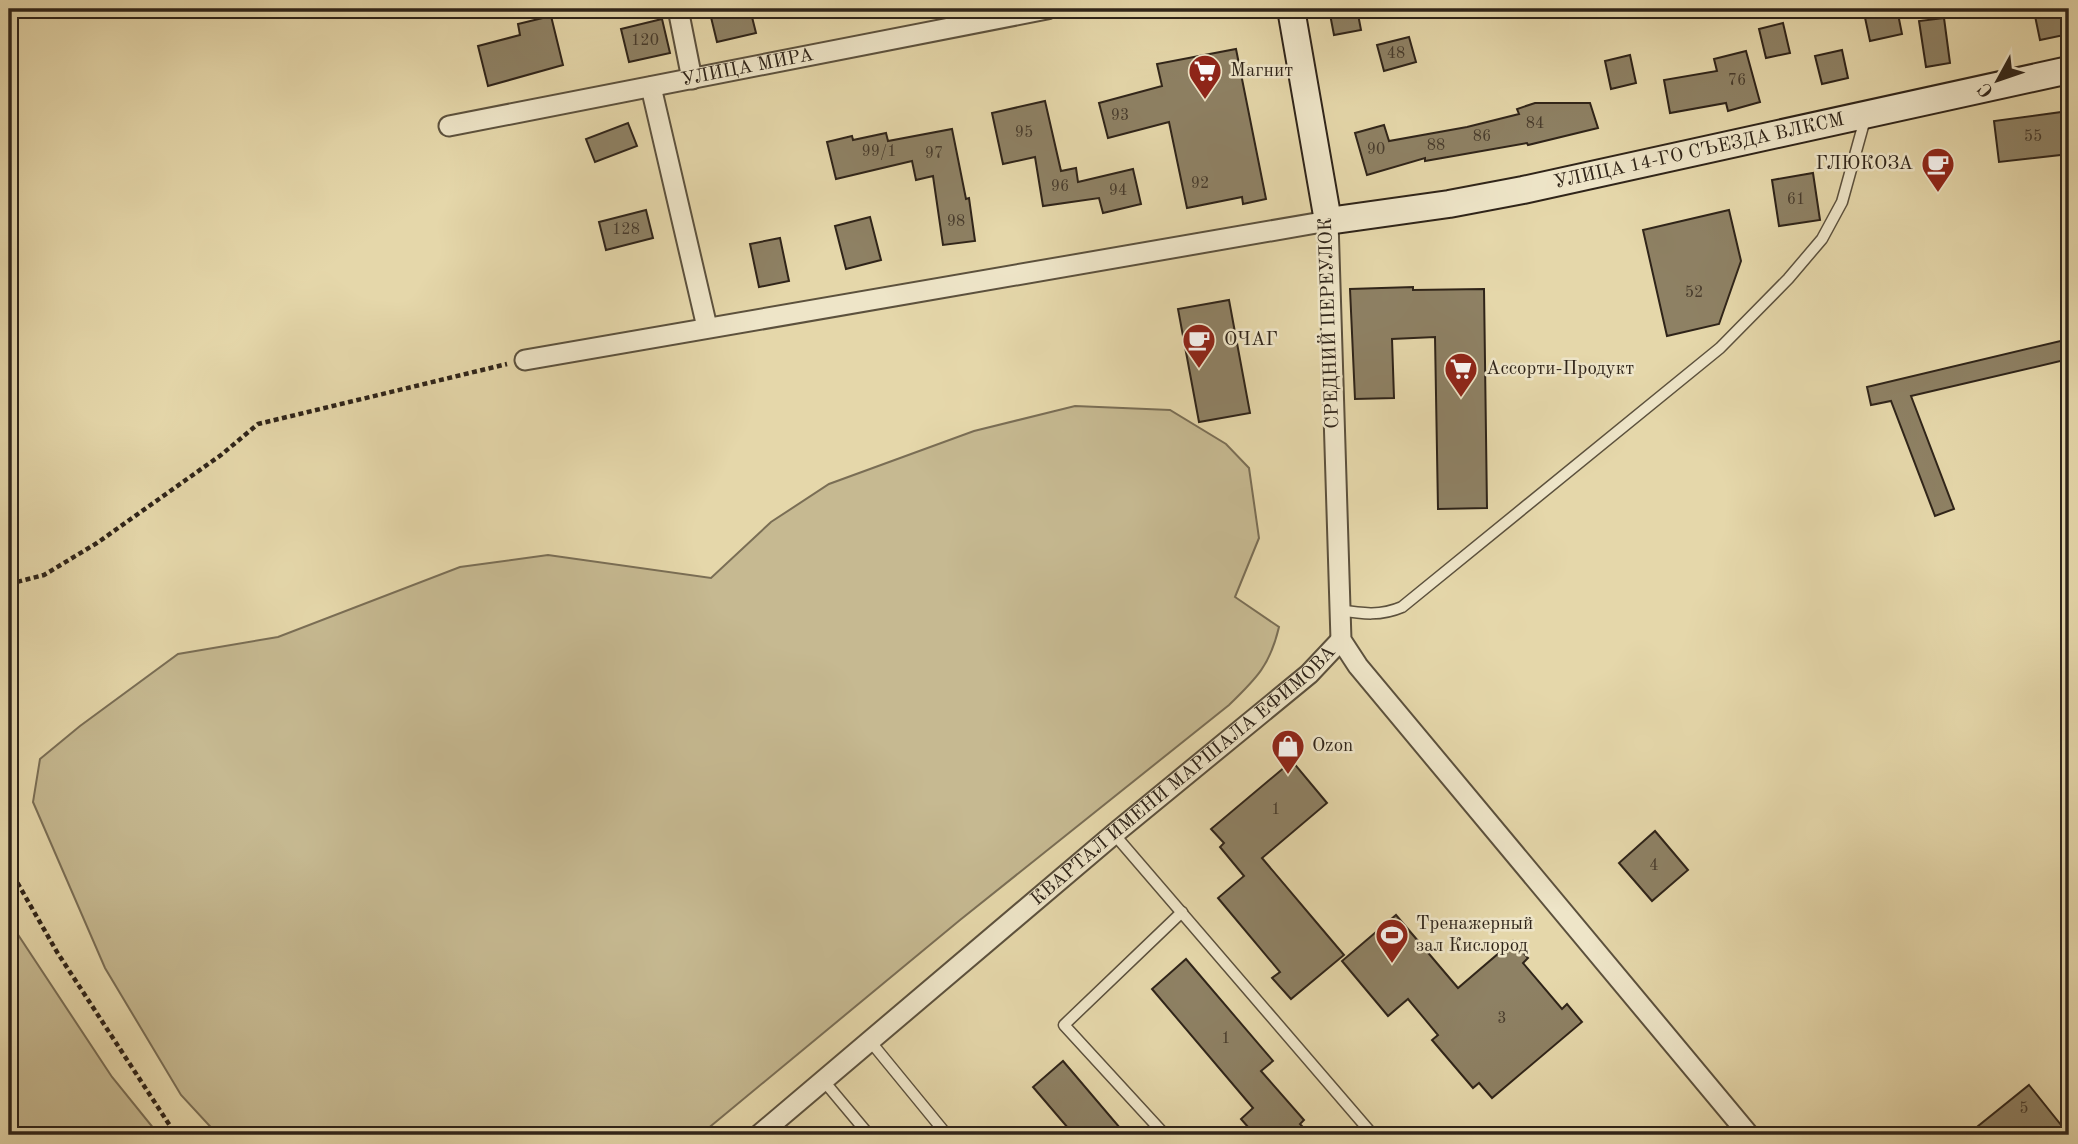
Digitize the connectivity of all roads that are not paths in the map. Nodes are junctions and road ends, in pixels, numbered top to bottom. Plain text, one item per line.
1 (678, 9) edge
2 (1047, 9) edge
3 (1291, 9) edge
4 (2069, 71) edge
5 (692, 79) junction
6 (651, 86) junction
7 (1866, 115) junction
8 (449, 126) dead end
9 (1328, 221) junction
10 (707, 327) junction
11 (524, 360) road end
12 (1340, 610) junction
13 (1342, 640) junction
14 (1114, 834) junction
15 (1182, 912) junction
16 (870, 1041) junction
17 (823, 1080) junction
18 (759, 1135) edge
19 (869, 1135) edge
20 (947, 1135) edge
21 (1164, 1135) edge
22 (1373, 1135) edge
23 (1749, 1135) edge

1 - 5 street
2 - 5 street, УЛИЦА МИРА
3 - 9 street, СРЕДНИЙ ПЕРЕУЛОК
4 - 7 street, УЛИЦА 14-ГО СЪЕЗДА ВЛКСМ
5 - 6 street, УЛИЦА МИРА
6 - 8 street, УЛИЦА МИРА
6 - 10 street
7 - 9 street, УЛИЦА 14-ГО СЪЕЗДА ВЛКСМ
7 - 12 lane
9 - 10 street
9 - 12 street, СРЕДНИЙ ПЕРЕУЛОК
10 - 11 street
12 - 13 street, СРЕДНИЙ ПЕРЕУЛОК
13 - 14 street, КВАРТАЛ ИМЕНИ МАРШАЛА ЕФИМОВА
13 - 23 street, КВАРТАЛ ИМЕНИ МАРШАЛА ЕФИМОВА
14 - 15 lane
14 - 16 street, КВАРТАЛ ИМЕНИ МАРШАЛА ЕФИМОВА
15 - 21 lane
15 - 22 lane
16 - 17 street, КВАРТАЛ ИМЕНИ МАРШАЛА ЕФИМОВА
16 - 20 lane
17 - 18 street, КВАРТАЛ ИМЕНИ МАРШАЛА ЕФИМОВА
17 - 19 lane

